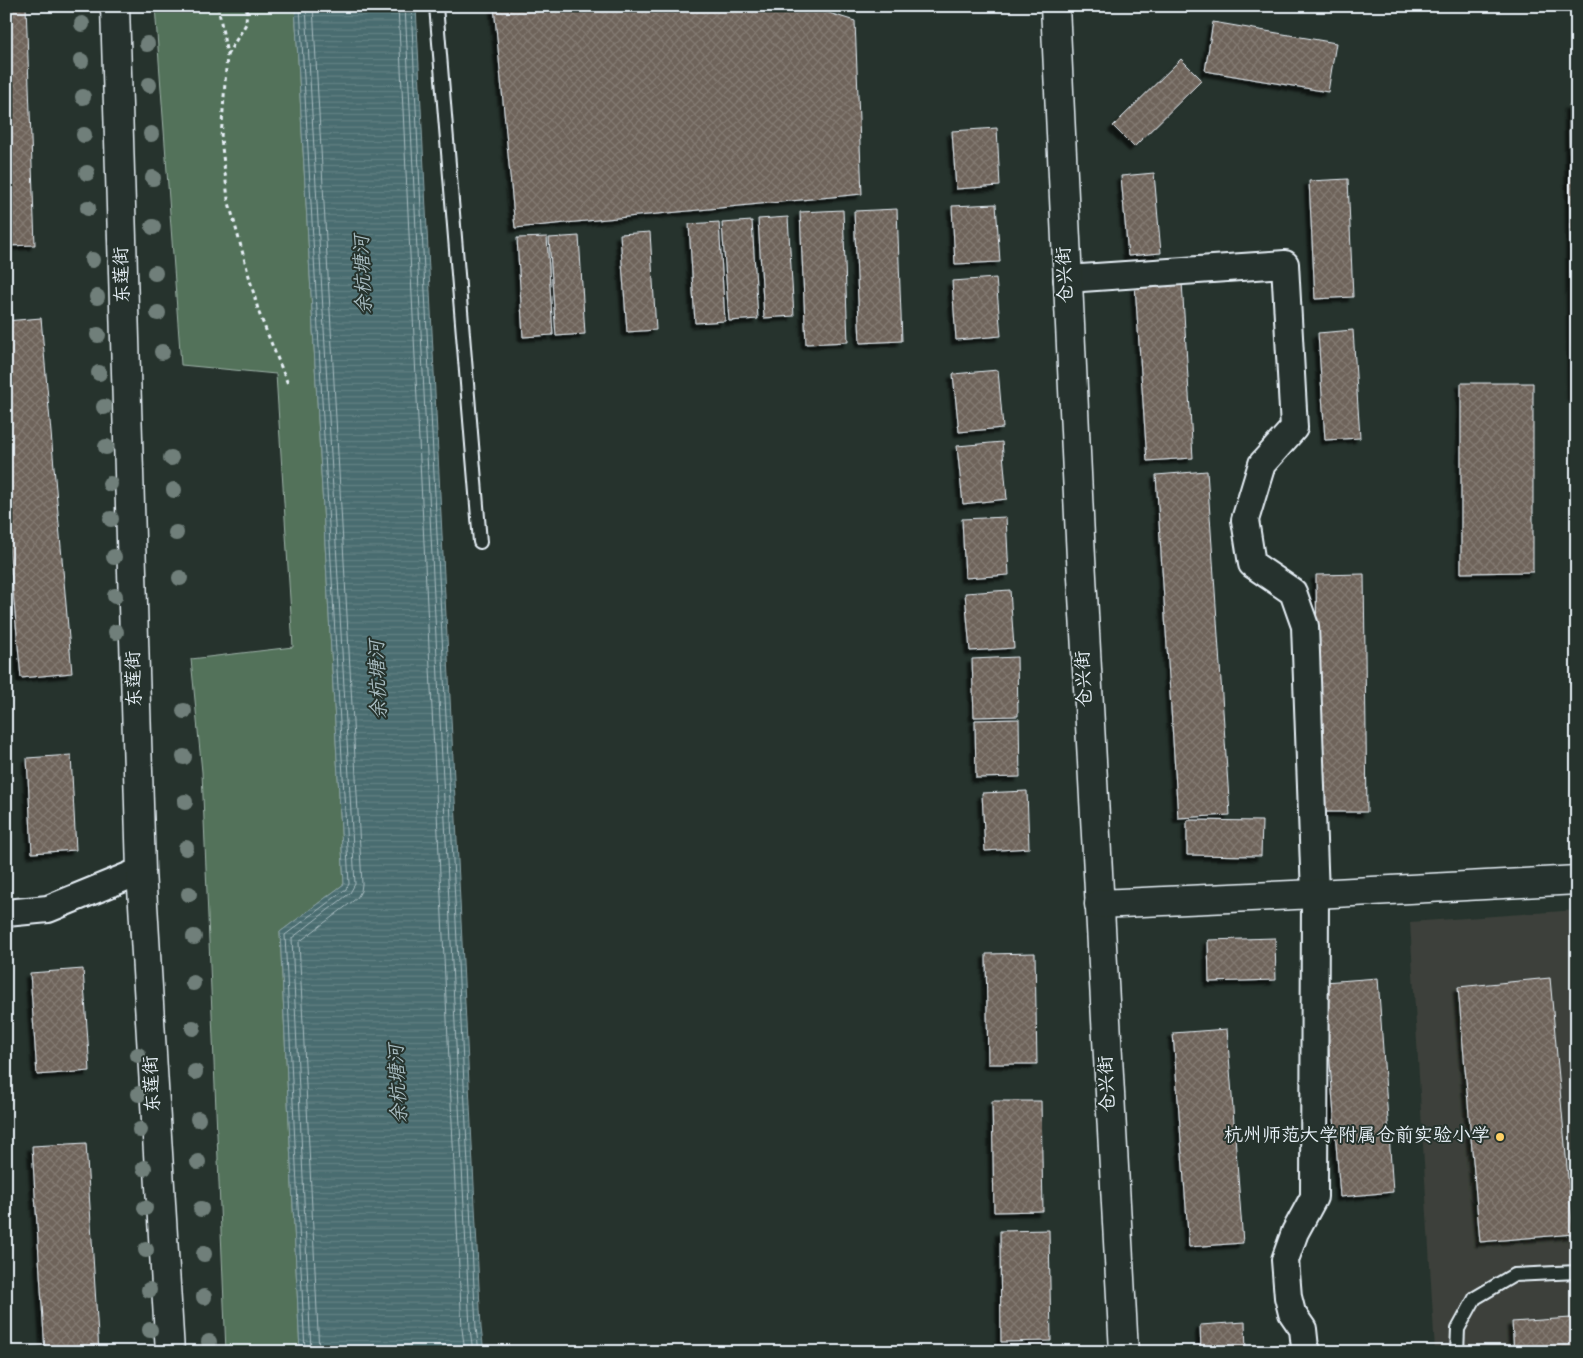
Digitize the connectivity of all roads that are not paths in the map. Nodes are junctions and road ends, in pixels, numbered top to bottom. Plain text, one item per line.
1 (116, 6) edge
2 (436, 6) edge
3 (1055, 6) edge
4 (1067, 278) junction
5 (480, 542) dead end
6 (141, 872) junction
7 (1577, 880) edge
8 (1316, 894) junction
9 (1099, 904) junction
10 (6, 913) edge
11 (1577, 1272) edge
12 (170, 1352) edge
13 (1124, 1352) edge
14 (1308, 1352) edge
15 (1457, 1352) edge

1 - 6 street, 东莲街
2 - 5 lane
3 - 4 street, 仓兴街
4 - 8 street
4 - 9 street, 仓兴街
6 - 10 street
6 - 12 street, 东莲街
7 - 8 street
8 - 9 street
8 - 14 street
9 - 13 street, 仓兴街
11 - 15 lane

